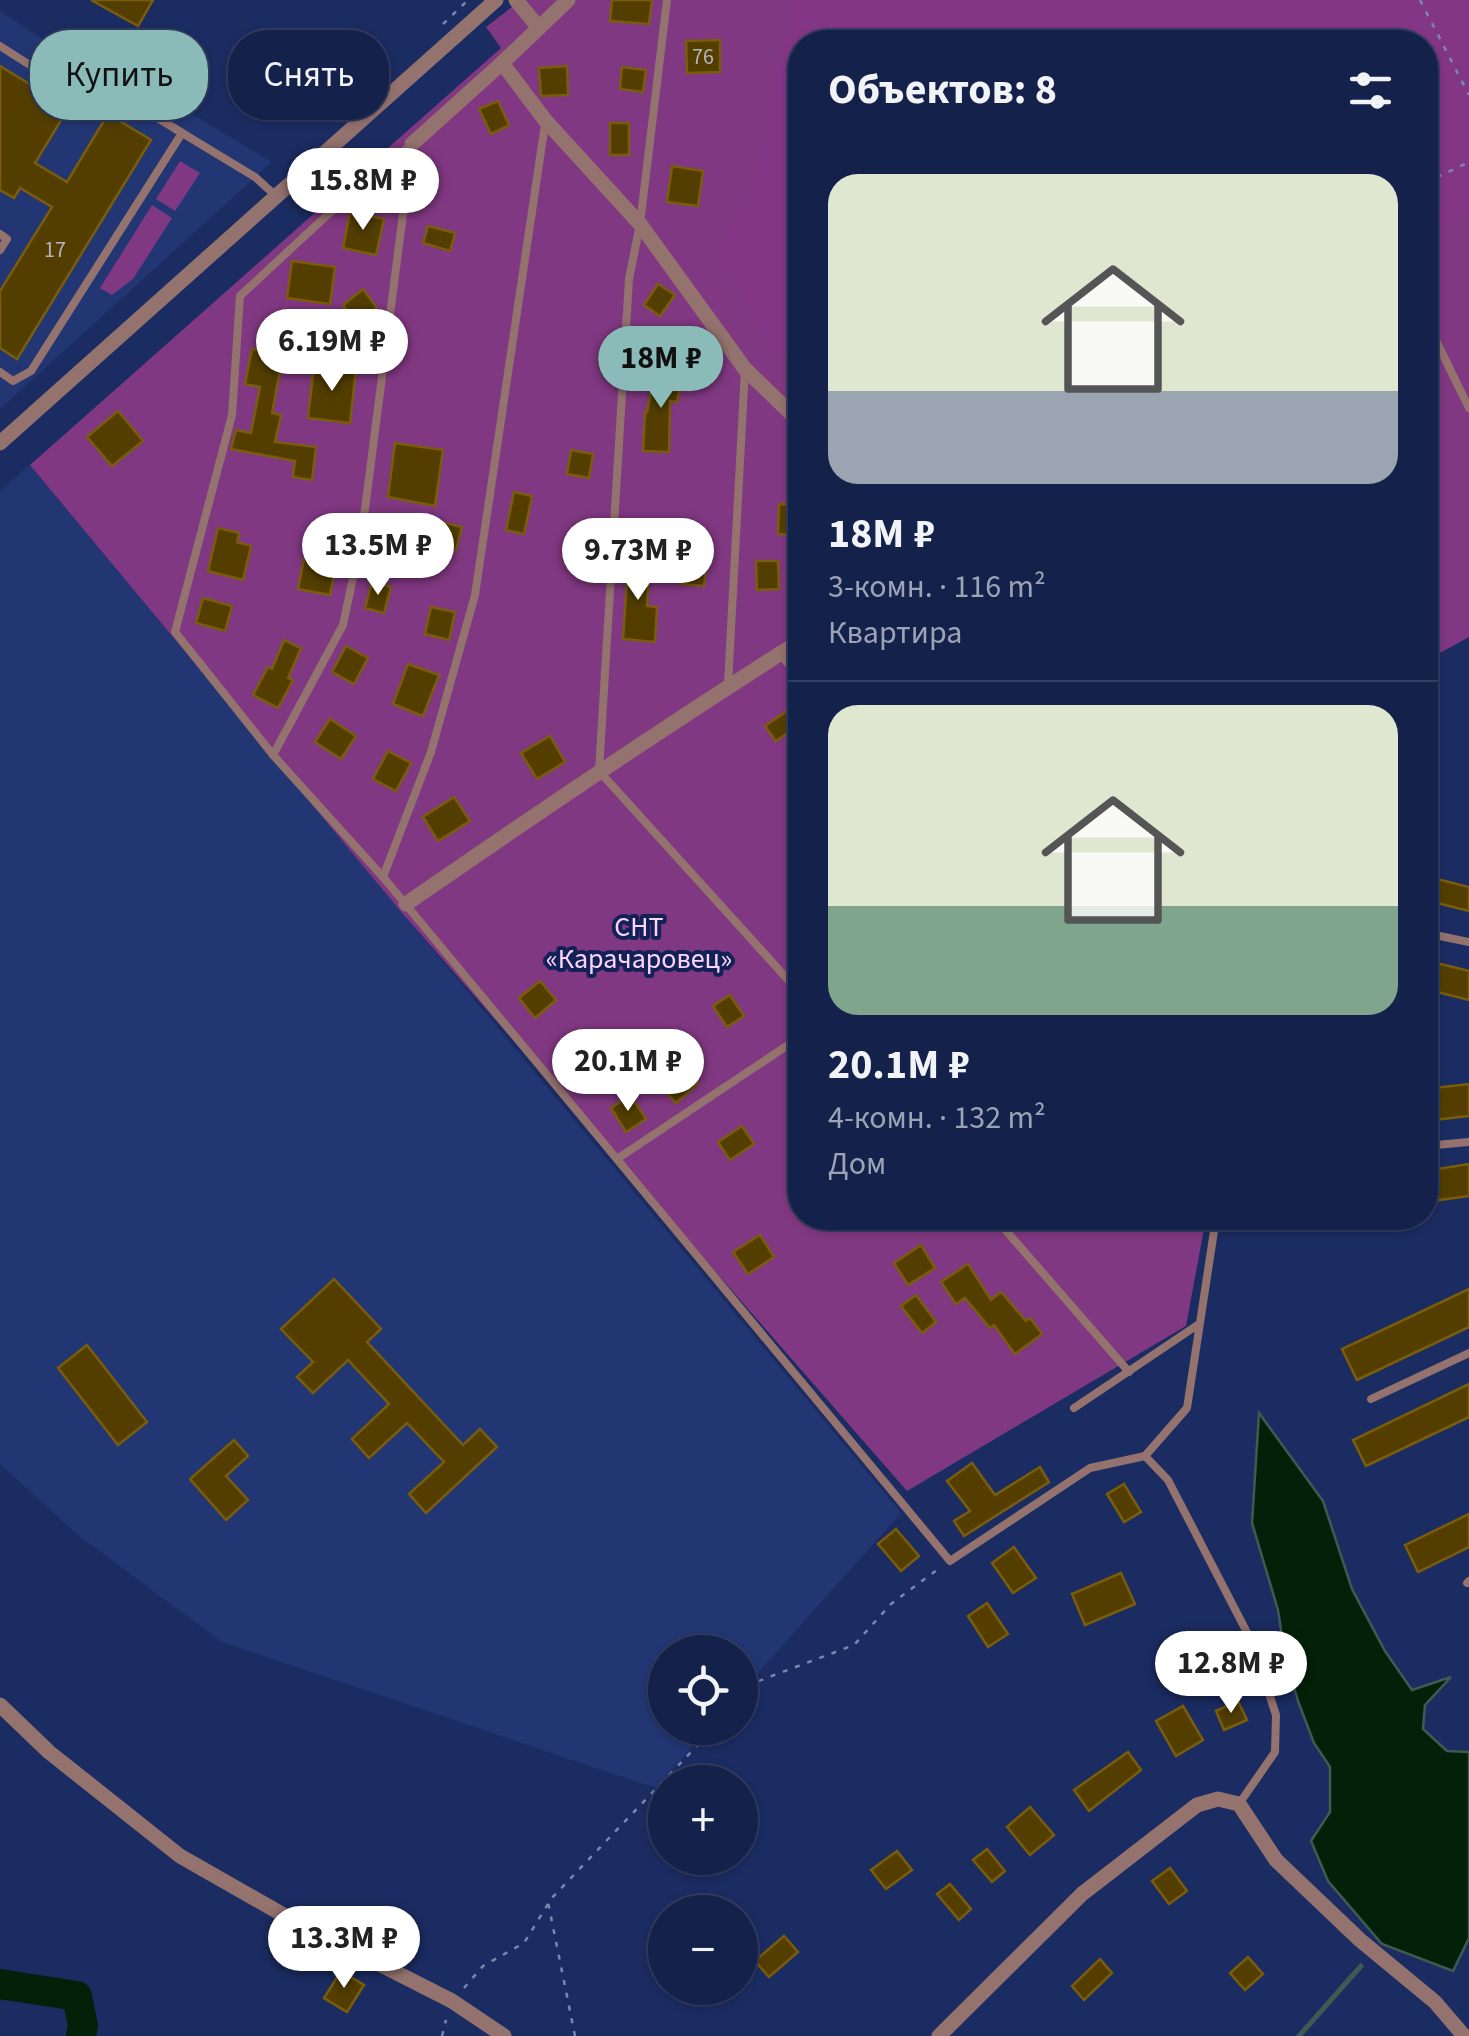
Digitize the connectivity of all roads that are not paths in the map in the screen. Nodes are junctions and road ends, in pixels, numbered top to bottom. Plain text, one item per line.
1 (496, 0) edge
2 (516, 0) edge
3 (568, 0) edge
4 (667, 0) edge
5 (540, 28) junction
6 (0, 46) edge
7 (502, 64) junction
8 (545, 120) junction
9 (174, 128) junction
10 (412, 144) junction
11 (276, 196) junction
12 (640, 224) junction
13 (0, 234) edge
14 (0, 250) edge
15 (1438, 345) edge
16 (745, 369) junction
17 (0, 372) edge
18 (1469, 408) edge
19 (788, 410) edge
20 (0, 443) edge
21 (788, 648) edge
22 (779, 654) junction
23 (788, 663) edge
24 (728, 685) junction
25 (274, 755) junction
26 (598, 771) junction
27 (383, 877) junction
28 (406, 904) junction
29 (1438, 935) edge
30 (1469, 942) edge
31 (788, 981) edge
32 (788, 1045) edge
33 (1469, 1142) edge
34 (1438, 1145) edge
35 (617, 1159) junction
36 (1005, 1230) edge
37 (1214, 1230) edge
38 (1200, 1324) junction
39 (1469, 1353) edge
40 (1129, 1372) junction
41 (1371, 1400) dead end
42 (1074, 1408) dead end
43 (1144, 1456) junction
44 (0, 1704) edge
45 (1239, 1804) junction
46 (504, 2036) edge
47 (939, 2036) edge
48 (1464, 2036) edge

1 - 11 street
2 - 5 street
3 - 5 street
4 - 12 lane
5 - 7 street
6 - 9 lane
7 - 8 street
7 - 10 street
8 - 12 street
8 - 27 lane
9 - 11 lane
9 - 17 lane
10 - 25 lane
10 - 25 lane
11 - 20 street
12 - 16 street
12 - 26 lane
13 - 14 lane
15 - 18 lane
16 - 19 street
16 - 24 lane
21 - 22 street
22 - 23 lane
22 - 24 street
24 - 26 street
25 - 27 lane
26 - 28 street
26 - 31 lane
27 - 28 lane
28 - 35 lane
29 - 30 lane
32 - 35 lane
33 - 34 lane
35 - 43 lane
36 - 40 lane
37 - 38 lane
38 - 40 lane
38 - 43 lane
39 - 41 lane
40 - 42 lane
43 - 45 lane
44 - 46 street
45 - 47 street
45 - 48 street

